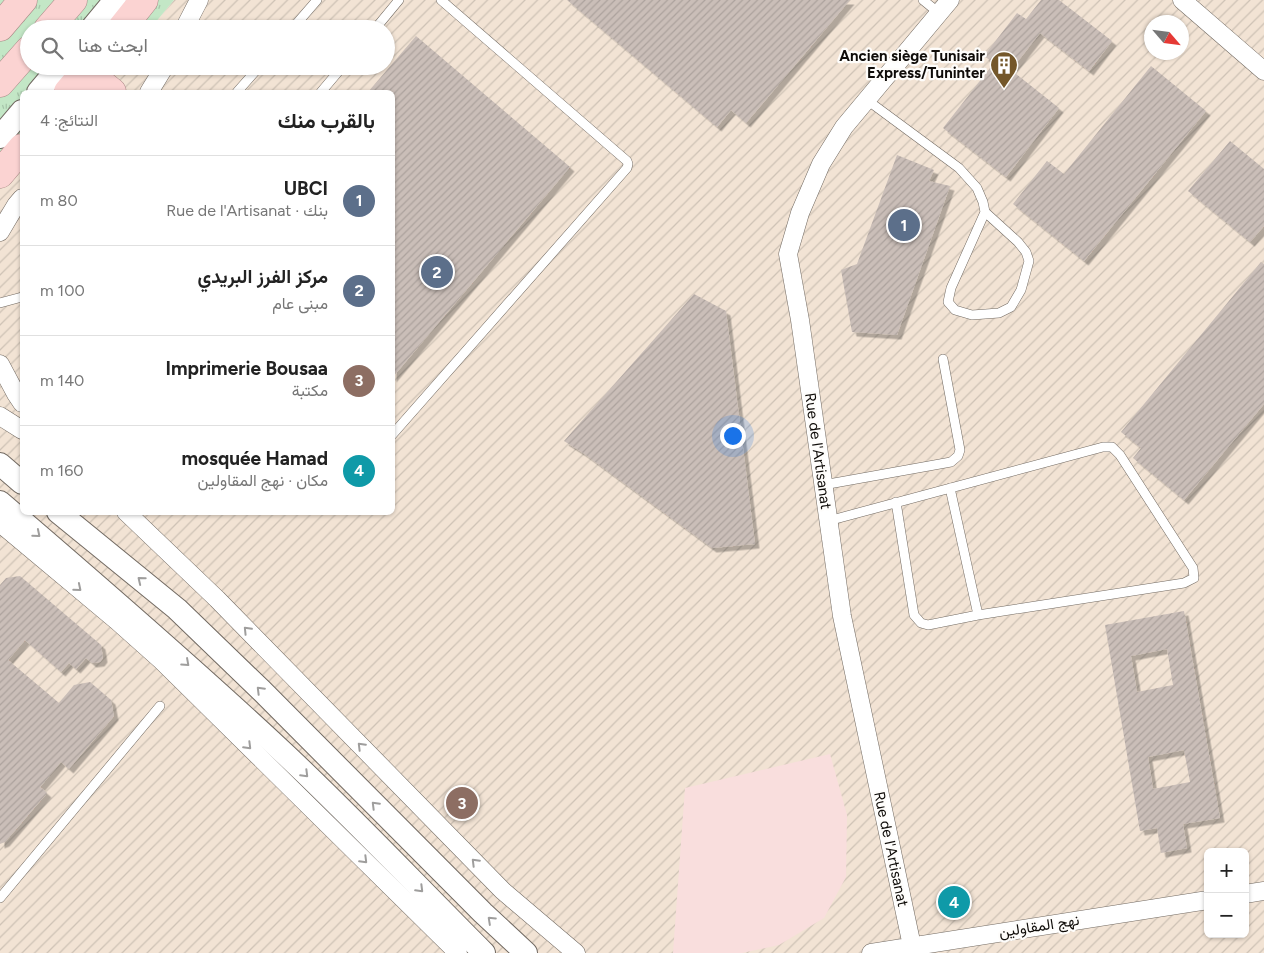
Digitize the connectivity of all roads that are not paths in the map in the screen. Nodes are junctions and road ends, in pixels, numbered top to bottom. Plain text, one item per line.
1 (23, 0) edge
2 (73, 0) edge
3 (144, 0) edge
4 (199, 0) edge
5 (317, 0) edge
6 (399, 0) edge
7 (441, 0) edge
8 (923, 0) edge
9 (1182, 0) edge
10 (945, 6) edge
11 (107, 18) edge
12 (56, 20) edge
13 (189, 20) edge
14 (300, 20) edge
15 (382, 20) edge
16 (0, 27) edge
17 (20, 60) edge
18 (1264, 71) edge
19 (159, 75) edge
20 (252, 75) edge
21 (335, 75) edge
22 (78, 77) edge
23 (0, 83) edge
24 (43, 90) edge
25 (107, 90) edge
26 (150, 90) edge
27 (240, 90) edge
28 (323, 90) edge
29 (867, 100) junction
30 (20, 113) edge
31 (0, 137) edge
32 (20, 150) edge
33 (0, 174) edge
34 (20, 200) edge
35 (985, 212) junction
36 (0, 232) edge
37 (20, 298) edge
38 (0, 303) edge
39 (943, 359) dead end
40 (0, 364) edge
41 (20, 400) edge
42 (0, 416) edge
43 (20, 429) edge
44 (395, 431) edge
45 (0, 464) edge
46 (20, 481) edge
47 (823, 485) junction
48 (950, 488) junction
49 (0, 502) edge
50 (896, 502) junction
51 (62, 515) edge
52 (129, 515) edge
53 (828, 521) junction
54 (0, 523) edge
55 (978, 615) junction
56 (160, 706) dead end
57 (1264, 891) edge
58 (1249, 893) edge
59 (0, 898) edge
60 (1204, 901) edge
61 (912, 946) junction
62 (458, 953) edge
63 (484, 953) edge
64 (526, 953) edge
65 (576, 953) edge
66 (871, 953) edge

1 - 16 highway
2 - 12 highway
3 - 11 highway
4 - 13 street
5 - 14 lane
6 - 15 lane
7 - 44 lane
8 - 10 lane
9 - 18 street
10 - 29 street, Rue de l'Artisanat
17 - 23 highway
19 - 26 street
20 - 27 lane
21 - 28 lane
22 - 24 street
22 - 25 highway
29 - 35 lane
29 - 47 street, Rue de l'Artisanat
30 - 31 street
32 - 33 highway
34 - 36 street
35 - 35 lane
37 - 38 lane
39 - 47 lane
40 - 41 street
42 - 43 street
45 - 46 street
47 - 53 street, Rue de l'Artisanat
48 - 50 lane
48 - 55 lane
48 - 55 lane
49 -> 63 street
50 - 53 lane
50 - 55 lane
64 -> 51 street
65 -> 52 street
53 - 61 street, Rue de l'Artisanat
54 -> 62 street
56 - 59 lane
57 - 58 street
60 - 61 street, نهج المقاولين
61 - 66 street, نهج المقاولين

